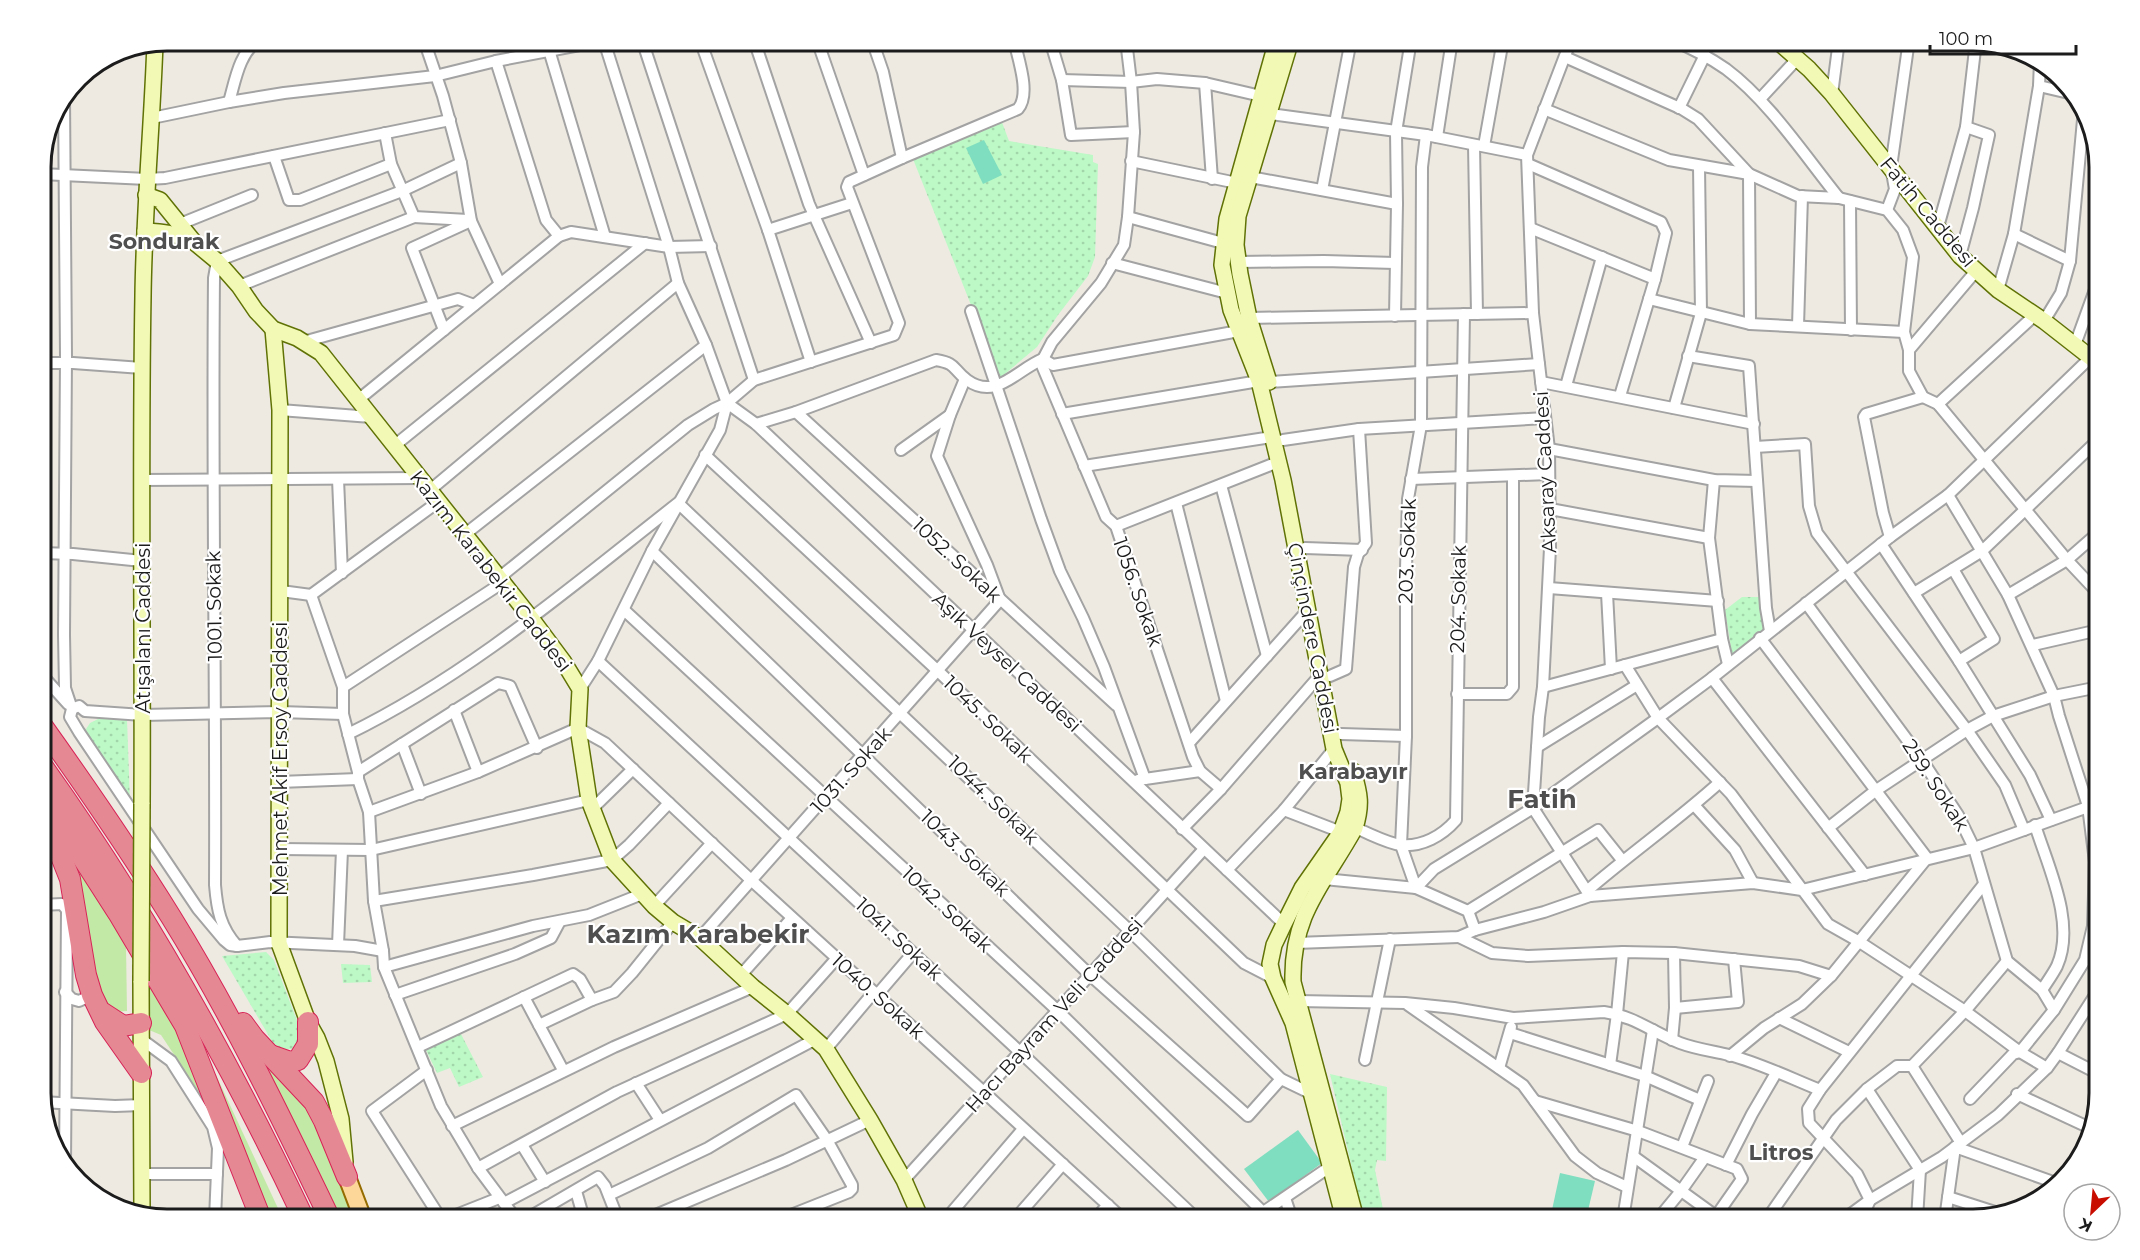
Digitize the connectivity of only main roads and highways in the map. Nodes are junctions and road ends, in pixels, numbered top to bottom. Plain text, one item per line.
1 (1275, 51) edge
2 (1288, 51) edge
3 (1789, 51) edge
4 (155, 52) edge
5 (1268, 103) junction
6 (1243, 180) junction
7 (146, 187) junction
8 (145, 231) junction
9 (194, 242) junction
10 (273, 329) junction
11 (2089, 356) edge
12 (1264, 381) junction
13 (1277, 438) junction
14 (1326, 675) junction
15 (51, 738) edge
16 (51, 779) edge
17 (51, 809) edge
18 (51, 830) edge
19 (1348, 830) junction
20 (184, 939) junction
21 (95, 1002) junction
22 (308, 1022) junction
23 (141, 1031) junction
24 (268, 1054) junction
25 (141, 1073) junction
26 (347, 1177) junction
27 (142, 1206) edge
28 (257, 1209) edge
29 (299, 1209) edge
30 (325, 1209) edge
31 (359, 1209) edge
32 (916, 1209) edge
33 (1341, 1209) edge
34 (1353, 1209) edge

1 - 5 main road, Çinçindere Caddesi
2 - 5 main road, Çinçindere Caddesi
3 - 11 main road, Fatih Caddesi
4 - 7 main road, Atışalanı Caddesi
5 - 6 main road, Çinçindere Caddesi
6 - 12 main road, Çinçindere Caddesi
6 - 12 main road, Çinçindere Caddesi
7 - 8 main road, Atışalanı Caddesi
7 - 9 main road, Kazım Karabekir Caddesi
8 - 9 main road
8 - 23 main road, Atışalanı Caddesi, bridge
9 - 10 main road, Kazım Karabekir Caddesi
10 - 22 main road, Mehmet Akif Ersoy Caddesi
10 - 32 main road, Kazım Karabekir Caddesi
12 - 13 main road, Çinçindere Caddesi
13 - 14 main road, Çinçindere Caddesi
13 - 14 main road, Çinçindere Caddesi
14 - 19 main road, Çinçindere Caddesi
14 - 19 main road, Çinçindere Caddesi
15 - 20 highway
16 - 29 highway
17 - 28 highway
18 - 21 highway
19 - 33 main road, Çinçindere Caddesi
19 - 34 main road, Çinçindere Caddesi
20 - 24 highway
20 - 30 highway
21 - 23 highway
21 - 25 highway
22 - 24 highway
22 - 26 main road, Mehmet Akif Ersoy Caddesi
23 - 25 main road, Atışalanı Caddesi
24 - 26 highway
25 - 27 main road, Atışalanı Caddesi
26 - 31 main road

